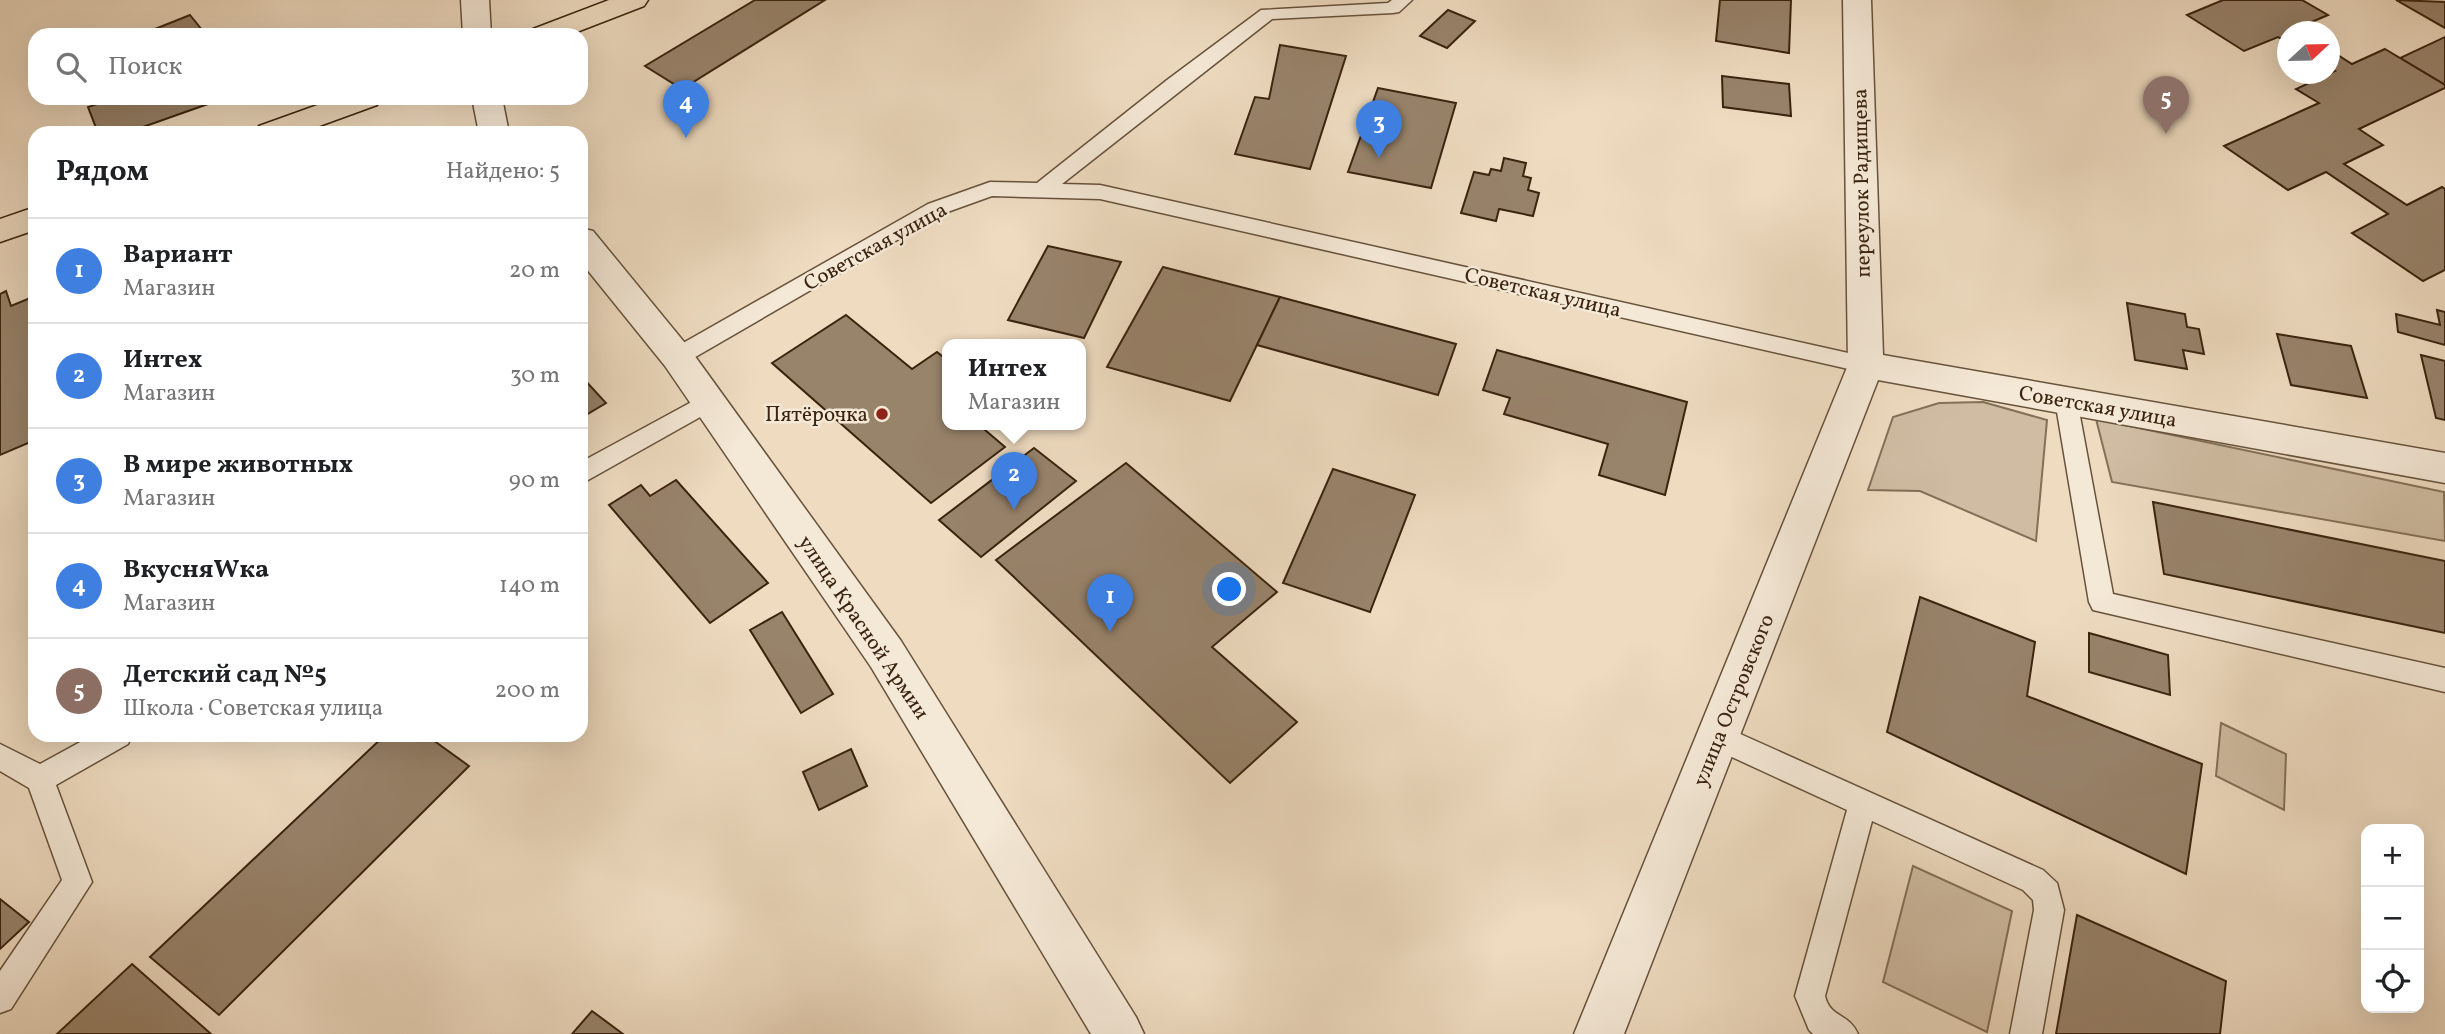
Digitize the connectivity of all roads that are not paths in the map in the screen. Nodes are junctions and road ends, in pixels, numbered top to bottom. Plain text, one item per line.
1 (475, 0) edge
2 (634, 0) edge
3 (1403, 0) edge
4 (1857, 0) edge
5 (477, 28) edge
6 (561, 28) edge
7 (347, 105) edge
8 (488, 105) edge
9 (289, 126) edge
10 (493, 126) edge
11 (1042, 190) junction
12 (28, 221) edge
13 (0, 231) edge
14 (588, 248) edge
15 (677, 357) junction
16 (1866, 365) junction
17 (2066, 400) junction
18 (710, 401) junction
19 (2445, 468) edge
20 (588, 470) edge
21 (2445, 680) edge
22 (1718, 737) junction
23 (106, 742) edge
24 (0, 757) edge
25 (40, 779) junction
26 (1863, 803) junction
27 (0, 998) edge
28 (1119, 1034) edge
29 (1599, 1034) edge
30 (1842, 1034) edge
31 (2026, 1034) edge

1 - 5 street
2 - 6 main road
3 - 11 lane
4 - 16 street, переулок Радищева
7 - 9 main road
8 - 10 street
11 - 15 lane, Советская улица
11 - 16 lane, Советская улица
12 - 13 main road
14 - 15 street, улица Красной Армии
15 - 18 street, улица Красной Армии
16 - 17 street, Советская улица
16 - 22 street, улица Островского
17 - 19 street, Советская улица
17 - 21 lane
18 - 20 lane
18 - 28 street, улица Красной Армии
22 - 26 lane
22 - 29 street, улица Островского
23 - 25 lane
24 - 25 lane
25 - 27 lane
26 - 30 lane
26 - 31 lane

